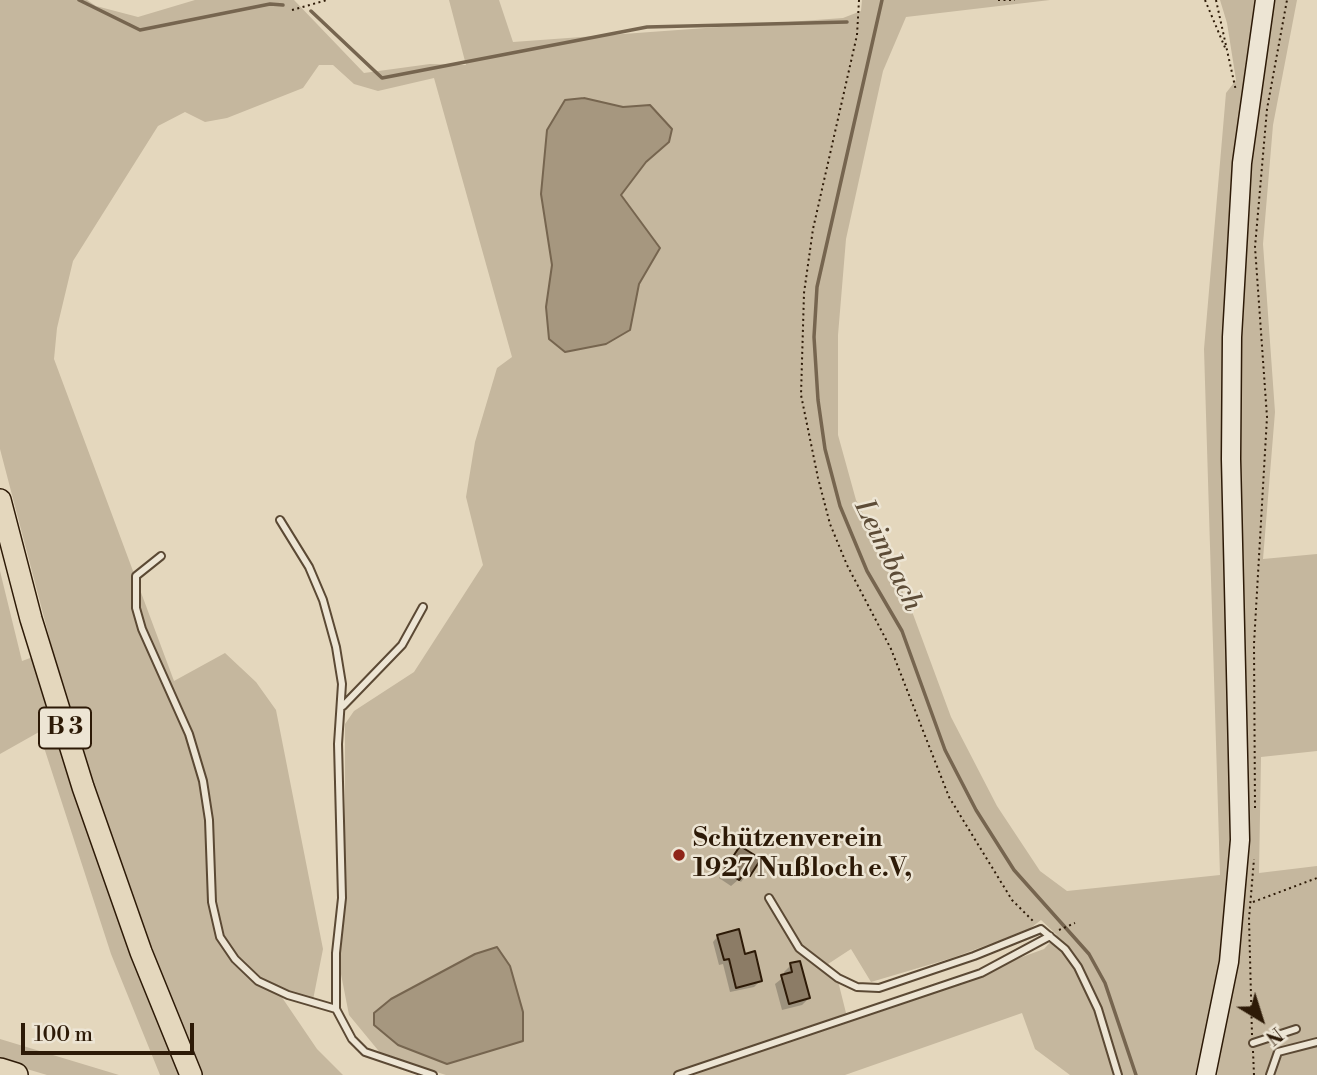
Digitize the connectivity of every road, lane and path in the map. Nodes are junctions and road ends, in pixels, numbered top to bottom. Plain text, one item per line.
1 (327, 0) edge
2 (859, 0) edge
3 (998, 0) edge
4 (1015, 0) edge
5 (1205, 0) edge
6 (1216, 0) edge
7 (1265, 0) edge
8 (1287, 0) edge
9 (292, 10) dead end
10 (1228, 54) junction
11 (1236, 91) dead end
12 (0, 500) edge
13 (280, 520) dead end
14 (161, 556) dead end
15 (423, 607) dead end
16 (343, 706) junction
17 (1255, 819) dead end
18 (1254, 858) dead end
19 (1317, 878) edge
20 (769, 898) dead end
21 (1252, 902) junction
22 (1075, 922) dead end
23 (1041, 929) junction
24 (1059, 930) dead end
25 (1050, 936) junction
26 (336, 1009) junction
27 (1296, 1029) dead end
28 (1317, 1042) edge
29 (1253, 1043) junction
30 (0, 1070) edge
31 (16, 1075) edge
32 (191, 1075) edge
33 (433, 1075) edge
34 (678, 1075) edge
35 (1118, 1075) edge
36 (1206, 1075) edge
37 (1254, 1075) edge
38 (1270, 1075) edge

1 - 9 path
2 - 23 path
3 - 4 path
5 - 10 path
6 - 10 path
7 - 36 street
8 - 17 path
10 - 11 path
12 - 32 main road, B 3
13 - 16 lane
14 - 26 lane
15 - 16 lane
16 - 26 lane
18 - 21 path
19 - 21 path
20 - 23 lane
21 - 29 path
22 - 24 path
23 - 25 lane
25 - 34 lane
25 - 35 lane
26 - 33 lane
27 - 29 lane
28 - 38 lane
29 - 37 path
30 - 31 highway

